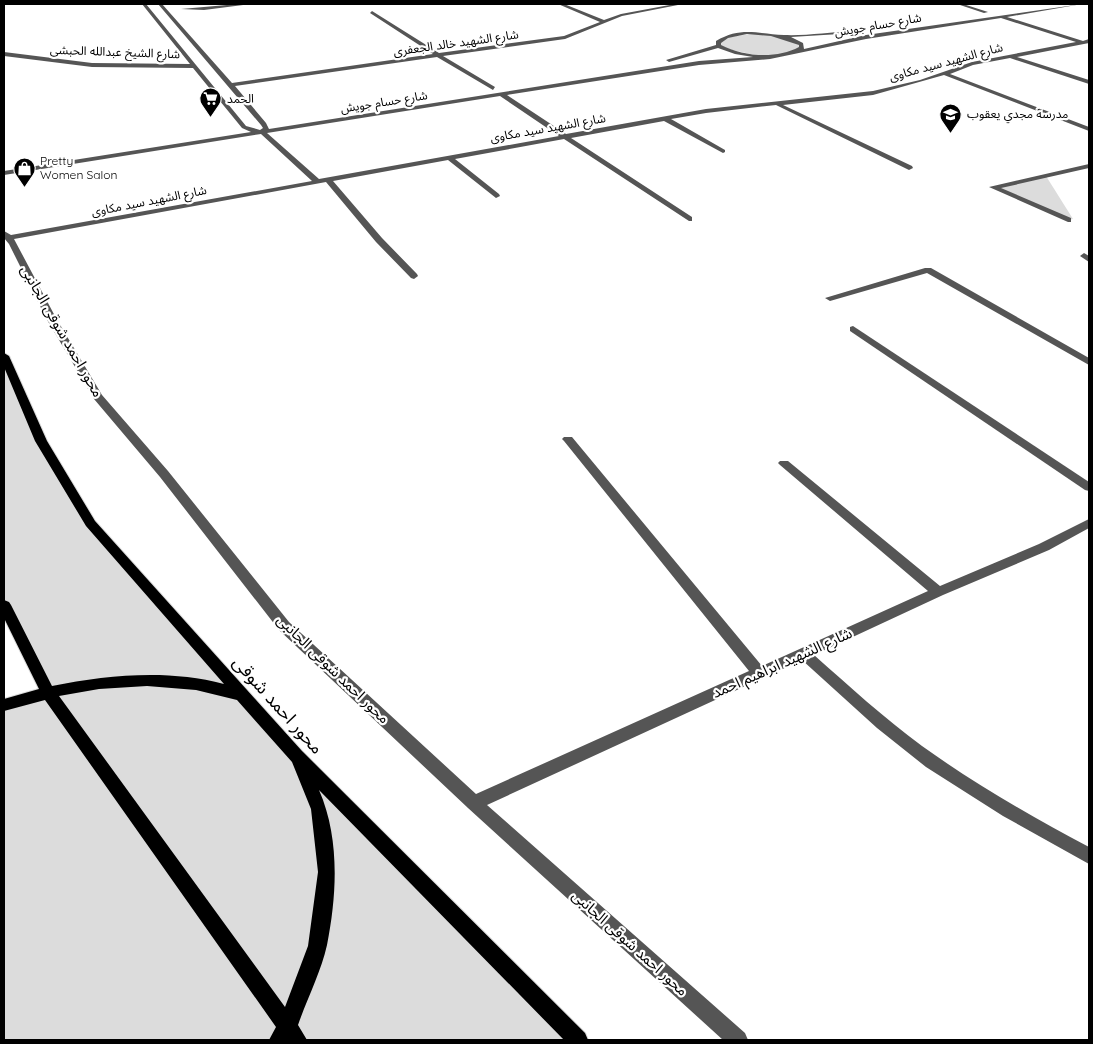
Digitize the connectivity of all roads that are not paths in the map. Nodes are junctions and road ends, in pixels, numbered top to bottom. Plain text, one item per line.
1 (144, 4) edge
2 (160, 4) edge
3 (208, 4) edge
4 (249, 4) edge
5 (560, 4) edge
6 (681, 4) edge
7 (959, 4) edge
8 (1036, 4) edge
9 (1080, 4) edge
10 (372, 12) dead end
11 (986, 12) junction
12 (1001, 16) junction
13 (603, 21) junction
14 (784, 36) junction
15 (1087, 42) edge
16 (719, 46) junction
17 (798, 52) junction
18 (4, 54) edge
19 (439, 56) junction
20 (768, 56) junction
21 (1010, 56) junction
22 (195, 66) junction
23 (944, 73) junction
24 (1089, 82) edge
25 (231, 85) junction
26 (493, 88) junction
27 (502, 95) junction
28 (777, 104) junction
29 (664, 118) junction
30 (264, 124) junction
31 (244, 127) junction
32 (1089, 129) edge
33 (263, 133) junction
34 (564, 136) junction
35 (723, 151) dead end
36 (449, 157) junction
37 (4, 165) edge
38 (1089, 166) edge
39 (909, 168) dead end
40 (4, 173) edge
41 (327, 179) junction
42 (317, 181) junction
43 (496, 196) dead end
44 (689, 219) dead end
45 (1068, 220) dead end
46 (6, 235) edge
47 (414, 276) dead end
48 (830, 298) dead end
49 (853, 329) dead end
50 (4, 356) edge
51 (1089, 362) edge
52 (568, 439) dead end
53 (784, 463) dead end
54 (1089, 487) edge
55 (1089, 522) edge
56 (938, 592) junction
57 (4, 605) edge
58 (804, 654) junction
59 (759, 673) junction
60 (47, 691) junction
61 (241, 695) junction
62 (4, 705) edge
63 (296, 756) junction
64 (474, 803) junction
65 (1089, 856) edge
66 (288, 1036) edge
67 (578, 1040) edge
68 (738, 1040) edge

1 - 22 street
2 - 25 street
3 - 4 street
5 - 13 street
6 - 13 street, شارع الشهيد خالد الجعفرى
7 - 11 street
8 - 11 street, شارع حسام جويش
9 - 12 street, شارع حسام جويش
10 - 19 street
11 - 14 street, شارع حسام جويش
12 - 15 street
12 - 17 street, شارع حسام جويش
13 - 19 street, شارع الشهيد خالد الجعفرى
14 - 16 street, شارع حسام جويش
14 - 17 street
15 - 21 street, شارع الشهيد سيد مكاوى
16 - 20 street
16 - 26 street, شارع حسام جويش
17 - 20 street, شارع حسام جويش
18 - 22 street, شارع الشيخ عبدالله الحبشى
19 - 25 street, شارع الشهيد خالد الجعفرى
19 - 26 street
20 - 27 street, شارع حسام جويش
21 - 23 street, شارع الشهيد سيد مكاوى
21 - 24 street
22 - 31 street
23 - 28 street, شارع الشهيد سيد مكاوى
23 - 32 street
25 - 30 street
26 - 30 street, شارع حسام جويش
27 - 33 street, شارع حسام جويش
27 - 34 street
28 - 29 street, شارع الشهيد سيد مكاوى
28 - 39 street
29 - 34 street, شارع الشهيد سيد مكاوى
29 - 35 street
30 - 31 street, شارع حسام جويش
30 - 33 street
31 - 33 street
31 - 37 street, شارع حسام جويش
33 - 40 street, شارع حسام جويش
33 - 42 street
34 - 36 street, شارع الشهيد سيد مكاوى
34 - 44 street
36 - 41 street, شارع الشهيد سيد مكاوى
36 - 43 street
38 - 45 street
41 - 42 street, شارع الشهيد سيد مكاوى
41 - 47 street
42 - 46 street, شارع الشهيد سيد مكاوى
46 - 64 street, محور احمد شوقى الجانبى
48 - 51 street
49 - 54 street
50 - 61 main road, محور احمد شوقى
52 - 59 street
53 - 56 street
55 - 56 street, شارع الشهيد ابراهيم احمد
56 - 58 street, شارع الشهيد ابراهيم احمد
57 - 60 main road
58 - 59 street, شارع الشهيد ابراهيم احمد
58 - 65 street
59 - 64 street, شارع الشهيد ابراهيم احمد
60 - 61 main road
60 - 62 main road
60 - 66 main road
61 - 63 main road, محور احمد شوقى
63 - 66 main road
63 - 67 main road, محور احمد شوقى
64 - 68 street, محور احمد شوقى الجانبى

